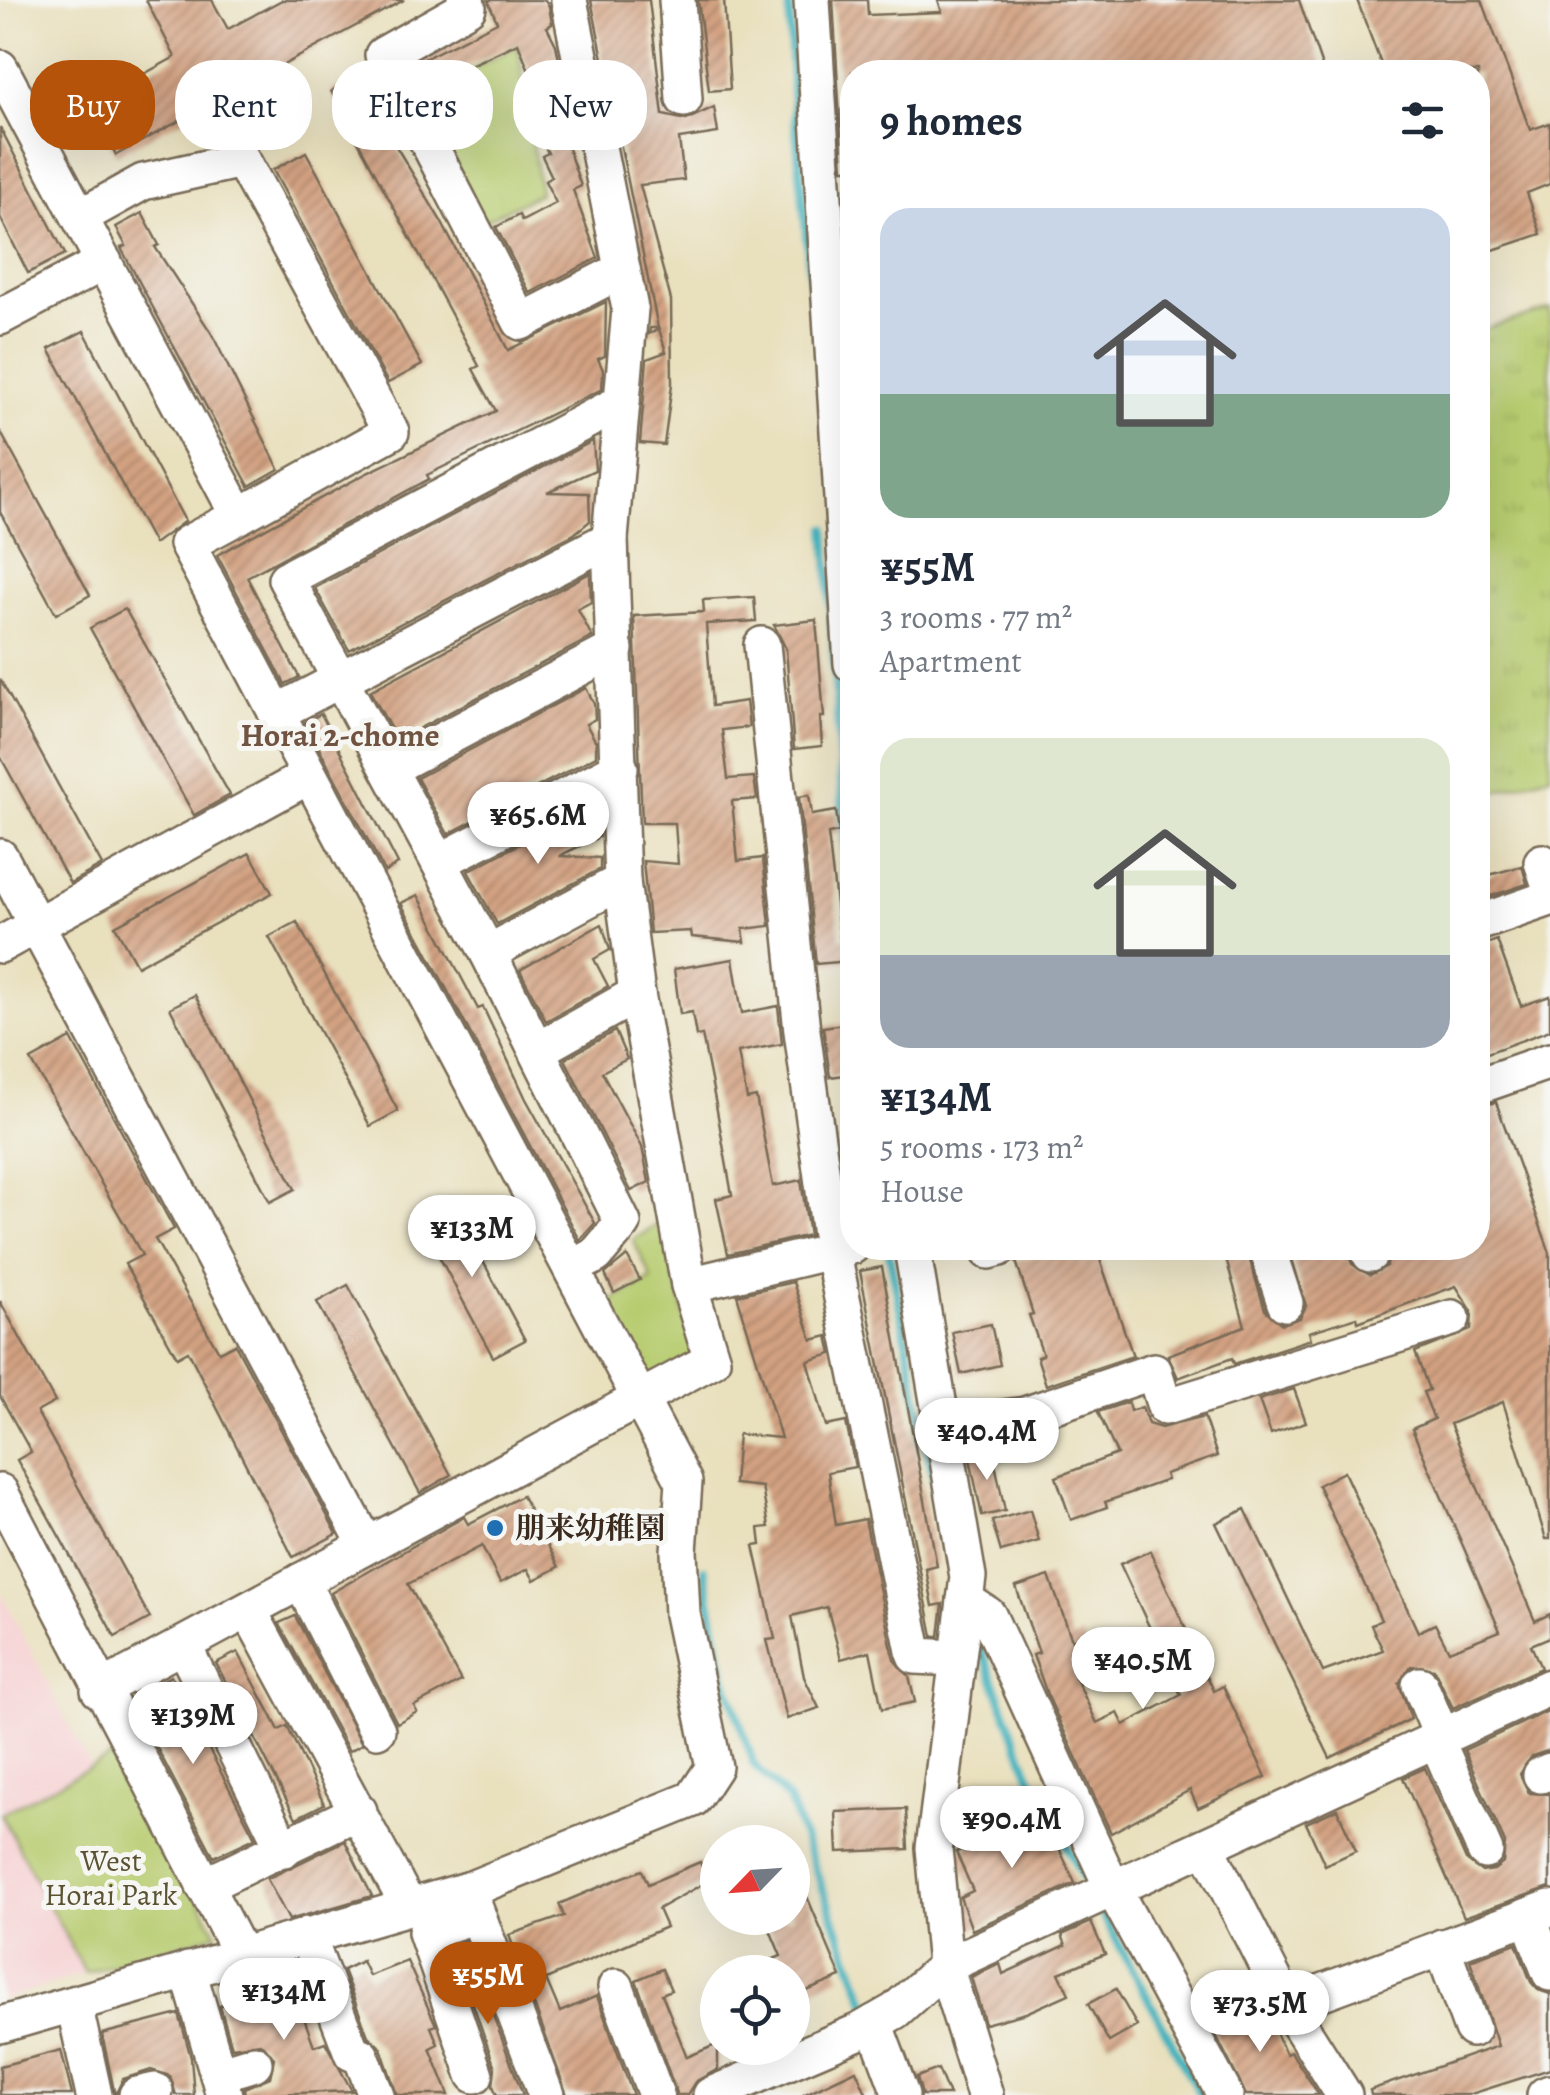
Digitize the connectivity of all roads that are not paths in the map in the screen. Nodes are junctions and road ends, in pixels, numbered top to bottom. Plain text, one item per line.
1 (465, 0) edge
2 (568, 0) edge
3 (678, 0) edge
4 (812, 0) edge
5 (0, 68) edge
6 (684, 99) dead end
7 (80, 217) junction
8 (104, 262) junction
9 (622, 270) junction
10 (0, 317) edge
11 (622, 402) junction
12 (840, 465) edge
13 (240, 516) junction
14 (610, 539) junction
15 (762, 645) dead end
16 (615, 649) junction
17 (340, 677) junction
18 (276, 713) junction
19 (390, 768) junction
20 (620, 768) junction
21 (310, 776) junction
22 (0, 857) edge
23 (439, 862) junction
24 (622, 881) junction
25 (1550, 898) edge
26 (1490, 919) edge
27 (36, 926) junction
28 (0, 945) edge
29 (488, 953) junction
30 (636, 994) junction
31 (538, 1050) junction
32 (1550, 1061) edge
33 (1490, 1082) edge
34 (840, 1235) edge
35 (840, 1247) edge
36 (844, 1260) edge
37 (914, 1260) edge
38 (1271, 1260) edge
39 (573, 1268) junction
40 (688, 1285) junction
41 (1285, 1303) dead end
42 (1452, 1318) dead end
43 (640, 1394) junction
44 (944, 1426) junction
45 (0, 1492) edge
46 (366, 1544) junction
47 (301, 1581) junction
48 (964, 1600) junction
49 (249, 1610) junction
50 (184, 1648) junction
51 (956, 1658) junction
52 (1420, 1685) dead end
53 (1550, 1687) edge
54 (99, 1690) junction
55 (378, 1730) dead end
56 (1439, 1738) junction
57 (359, 1811) junction
58 (1206, 1846) junction
59 (284, 1848) junction
60 (1484, 1851) dead end
61 (204, 1886) junction
62 (1098, 1892) junction
63 (472, 1902) junction
64 (409, 1907) junction
65 (1539, 1912) edge
66 (307, 1935) junction
67 (1442, 1948) junction
68 (241, 1955) junction
69 (945, 1966) junction
70 (188, 1970) junction
71 (1550, 1973) edge
72 (616, 1987) dead end
73 (74, 2004) junction
74 (1288, 2004) junction
75 (874, 2023) junction
76 (0, 2025) edge
77 (1472, 2030) dead end
78 (524, 2037) junction
79 (254, 2062) dead end
80 (221, 2084) edge
81 (759, 2086) edge
82 (94, 2095) edge
83 (376, 2095) edge
84 (546, 2095) edge
85 (656, 2095) edge
86 (711, 2095) edge
87 (901, 2095) edge
88 (985, 2095) edge
89 (1224, 2095) edge
90 (1344, 2095) edge

1 - 9 street
2 - 9 street
3 - 6 street
4 - 12 street
5 - 7 street
7 - 8 street
7 - 13 street
8 - 10 street
8 - 13 street
9 - 11 street
11 - 14 street
11 - 17 street
13 - 18 street
14 - 16 street
14 - 17 street
15 - 34 street
16 - 19 street
16 - 20 street
17 - 18 street
17 - 19 street
18 - 21 street
19 - 23 street
20 - 23 street
20 - 24 street
21 - 27 street
21 - 39 street
22 - 27 street
23 - 29 street
24 - 29 street
24 - 30 street
25 - 26 street
27 - 28 street
27 - 46 street
29 - 31 street
30 - 31 street
30 - 40 street
31 - 39 street
32 - 33 street
35 - 40 street
36 - 51 street
37 - 44 street
38 - 41 street
39 - 43 street
40 - 43 street
42 - 44 street
43 - 46 street
43 - 63 street
44 - 48 street
45 - 54 street
46 - 47 street
47 - 49 street
47 - 55 street
48 - 51 street
48 - 62 street
49 - 50 street
49 - 57 street
50 - 54 street
50 - 59 street
51 - 69 street
52 - 56 street
53 - 56 street
54 - 61 street
56 - 58 street
56 - 60 street
57 - 59 street
57 - 64 street
58 - 62 street
58 - 74 street
59 - 61 street
61 - 68 street
62 - 69 street
62 - 89 street
63 - 64 street
63 - 78 street
63 - 78 street
64 - 66 street
65 - 67 street
65 - 71 street
66 - 68 street
66 - 83 street
67 - 74 street
67 - 77 street
68 - 70 street
69 - 75 street
69 - 88 street
70 - 73 street
70 - 80 street
72 - 85 street
73 - 76 street
73 - 82 street
74 - 90 street
75 - 81 street
75 - 87 street
78 - 84 street
79 - 80 street
81 - 86 street

